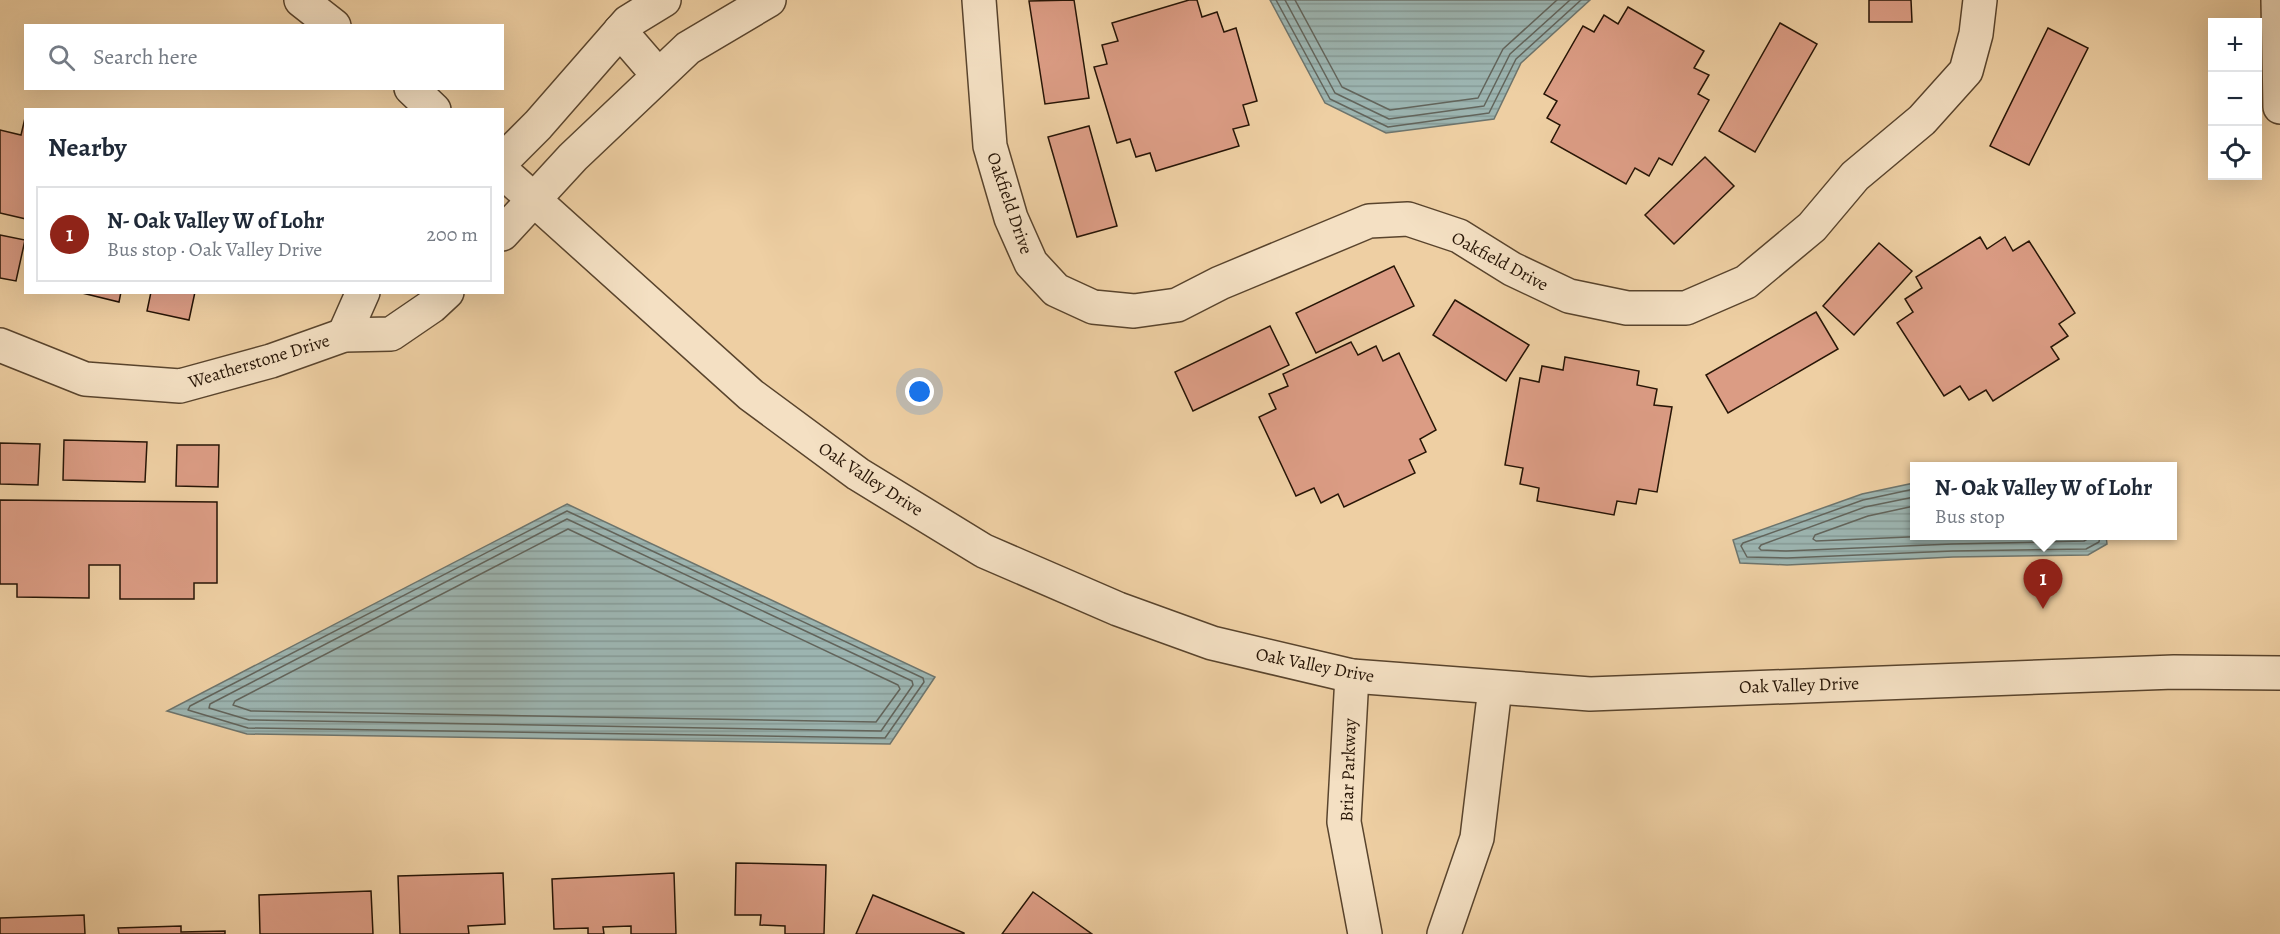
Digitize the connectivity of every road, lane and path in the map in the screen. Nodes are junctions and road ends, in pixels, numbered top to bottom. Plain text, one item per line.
1 (301, 0) edge
2 (664, 0) edge
3 (769, 0) edge
4 (979, 0) edge
5 (1980, 0) edge
6 (2278, 0) edge
7 (331, 24) edge
8 (620, 31) junction
9 (658, 75) junction
10 (413, 90) edge
11 (2280, 107) edge
12 (432, 108) edge
13 (504, 159) edge
14 (504, 173) edge
15 (533, 198) junction
16 (504, 232) edge
17 (362, 294) edge
18 (445, 294) edge
19 (344, 335) junction
20 (0, 345) edge
21 (2280, 673) edge
22 (1352, 676) junction
23 (1496, 688) junction
24 (1365, 934) edge
25 (1444, 934) edge

1 - 7 street
2 - 8 street
3 - 9 street
4 - 5 street, Oakfield Drive
6 - 11 street
8 - 9 street
8 - 13 street
9 - 15 street
10 - 12 street
14 - 15 street, Oak Valley Drive
15 - 16 street
15 - 22 street, Oak Valley Drive
17 - 19 street, Weatherstone Drive
18 - 19 street, Weatherstone Drive
19 - 20 street, Weatherstone Drive
21 - 23 street, Oak Valley Drive
22 - 23 street, Oak Valley Drive
22 - 24 street, Briar Parkway
23 - 25 street

